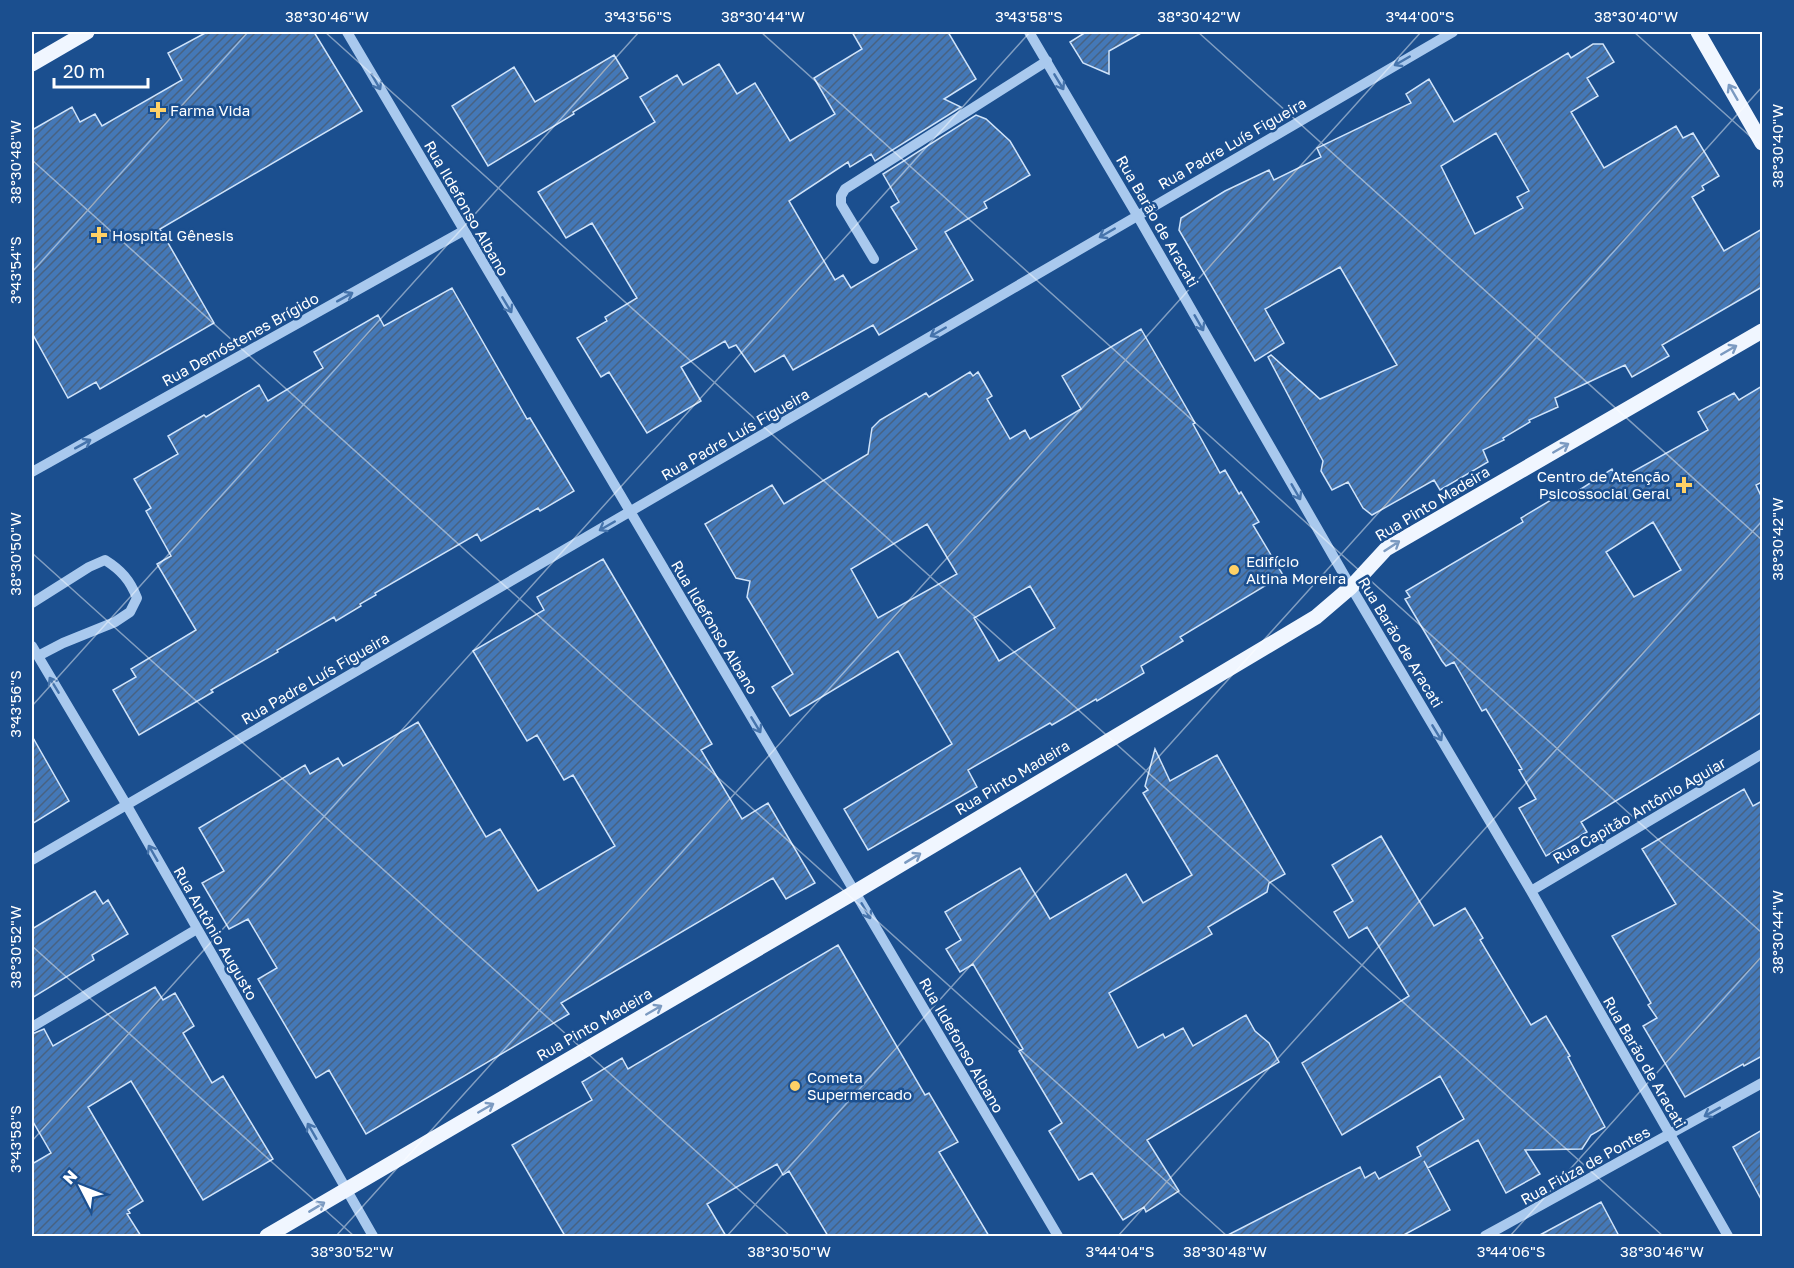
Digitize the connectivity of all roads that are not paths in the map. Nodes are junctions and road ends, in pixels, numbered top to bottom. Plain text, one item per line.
1 (87, 32) edge
2 (347, 32) edge
3 (1029, 32) edge
4 (1453, 32) edge
5 (1698, 32) edge
6 (1047, 62) junction
7 (32, 64) edge
8 (1762, 142) edge
9 (1137, 215) junction
10 (463, 231) junction
11 (874, 259) dead end
12 (1762, 331) edge
13 (32, 472) edge
14 (629, 513) junction
15 (1351, 587) junction
16 (32, 603) edge
17 (32, 645) edge
18 (38, 656) junction
19 (1762, 754) edge
20 (126, 804) junction
21 (32, 860) edge
22 (1531, 891) junction
23 (855, 892) junction
24 (197, 929) junction
25 (32, 1027) edge
26 (1762, 1083) edge
27 (1670, 1136) junction
28 (346, 1190) junction
29 (267, 1236) edge
30 (373, 1236) edge
31 (1058, 1236) edge
32 (1485, 1236) edge
33 (1728, 1236) edge

1 - 7 main road
2 -> 10 street, Rua Ildefonso Albano
3 - 6 street, Rua Barão de Aracati
4 -> 9 street, Rua Padre Luís Figueira
8 -> 5 main road
6 -> 9 street, Rua Barão de Aracati
6 - 11 street
9 -> 14 street, Rua Padre Luís Figueira
9 -> 15 street, Rua Barão de Aracati
13 -> 10 street, Rua Demóstenes Brígido
10 -> 14 street, Rua Ildefonso Albano
15 -> 12 main road, Rua Pinto Madeira
14 -> 20 street, Rua Padre Luís Figueira
14 -> 23 street, Rua Ildefonso Albano
15 -> 22 street, Rua Barão de Aracati
23 -> 15 main road, Rua Pinto Madeira
16 - 18 street
17 - 18 street, Rua Antônio Augusto
20 -> 18 street, Rua Antônio Augusto
19 - 22 street, Rua Capitão Antônio Aguiar
20 - 21 street, Rua Padre Luís Figueira
24 -> 20 street, Rua Antônio Augusto
22 - 27 street, Rua Barão de Aracati
28 -> 23 main road, Rua Pinto Madeira
23 -> 31 street, Rua Ildefonso Albano
24 - 25 street
28 -> 24 street, Rua Antônio Augusto
26 -> 27 street, Rua Fiúza de Pontes
27 - 32 street, Rua Fiúza de Pontes
27 - 33 street, Rua Barão de Aracati
29 -> 28 main road, Rua Pinto Madeira
28 - 30 street, Rua Antônio Augusto

